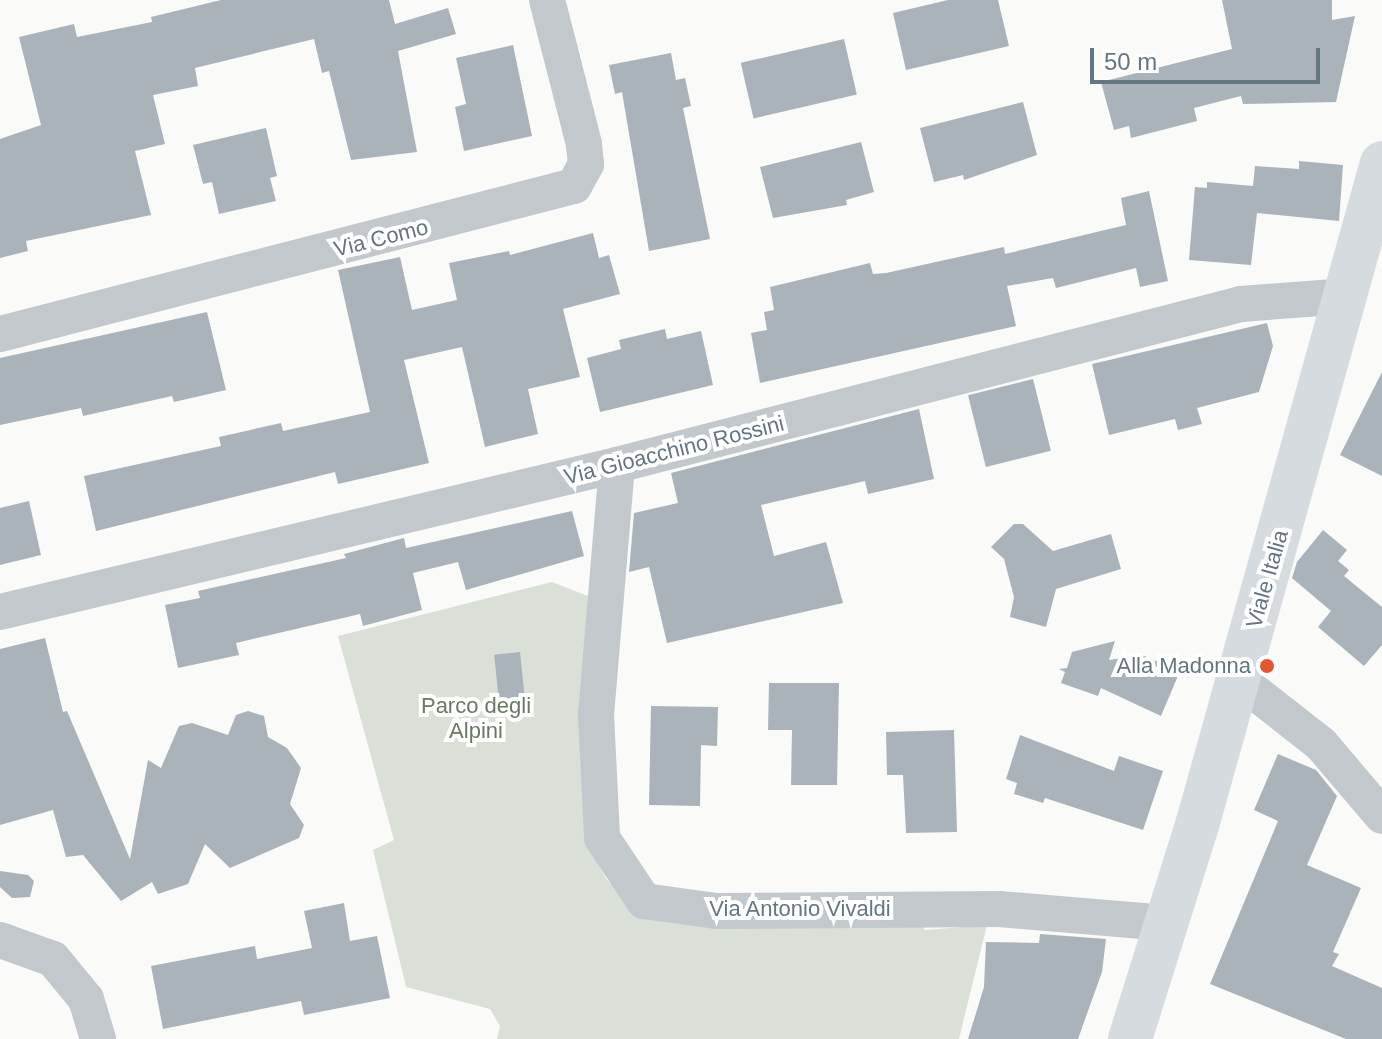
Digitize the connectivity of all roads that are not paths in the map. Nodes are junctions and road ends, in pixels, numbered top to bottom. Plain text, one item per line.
1 (547, 0) edge
2 (1382, 163) edge
3 (1348, 296) junction
4 (0, 334) edge
5 (617, 465) junction
6 (0, 612) edge
7 (1238, 679) junction
8 (1382, 816) edge
9 (1166, 923) junction
10 (0, 940) edge
11 (98, 1039) edge
12 (1130, 1039) edge

1 - 4 street, Via Como
2 - 3 main road, Viale Italia
3 - 5 street, Via Gioacchino Rossini
3 - 7 main road, Viale Italia
5 - 6 street, Via Gioacchino Rossini
5 - 9 street, Via Antonio Vivaldi
7 - 8 street
7 - 9 main road, Viale Italia
9 - 12 main road, Viale Italia
10 - 11 street

